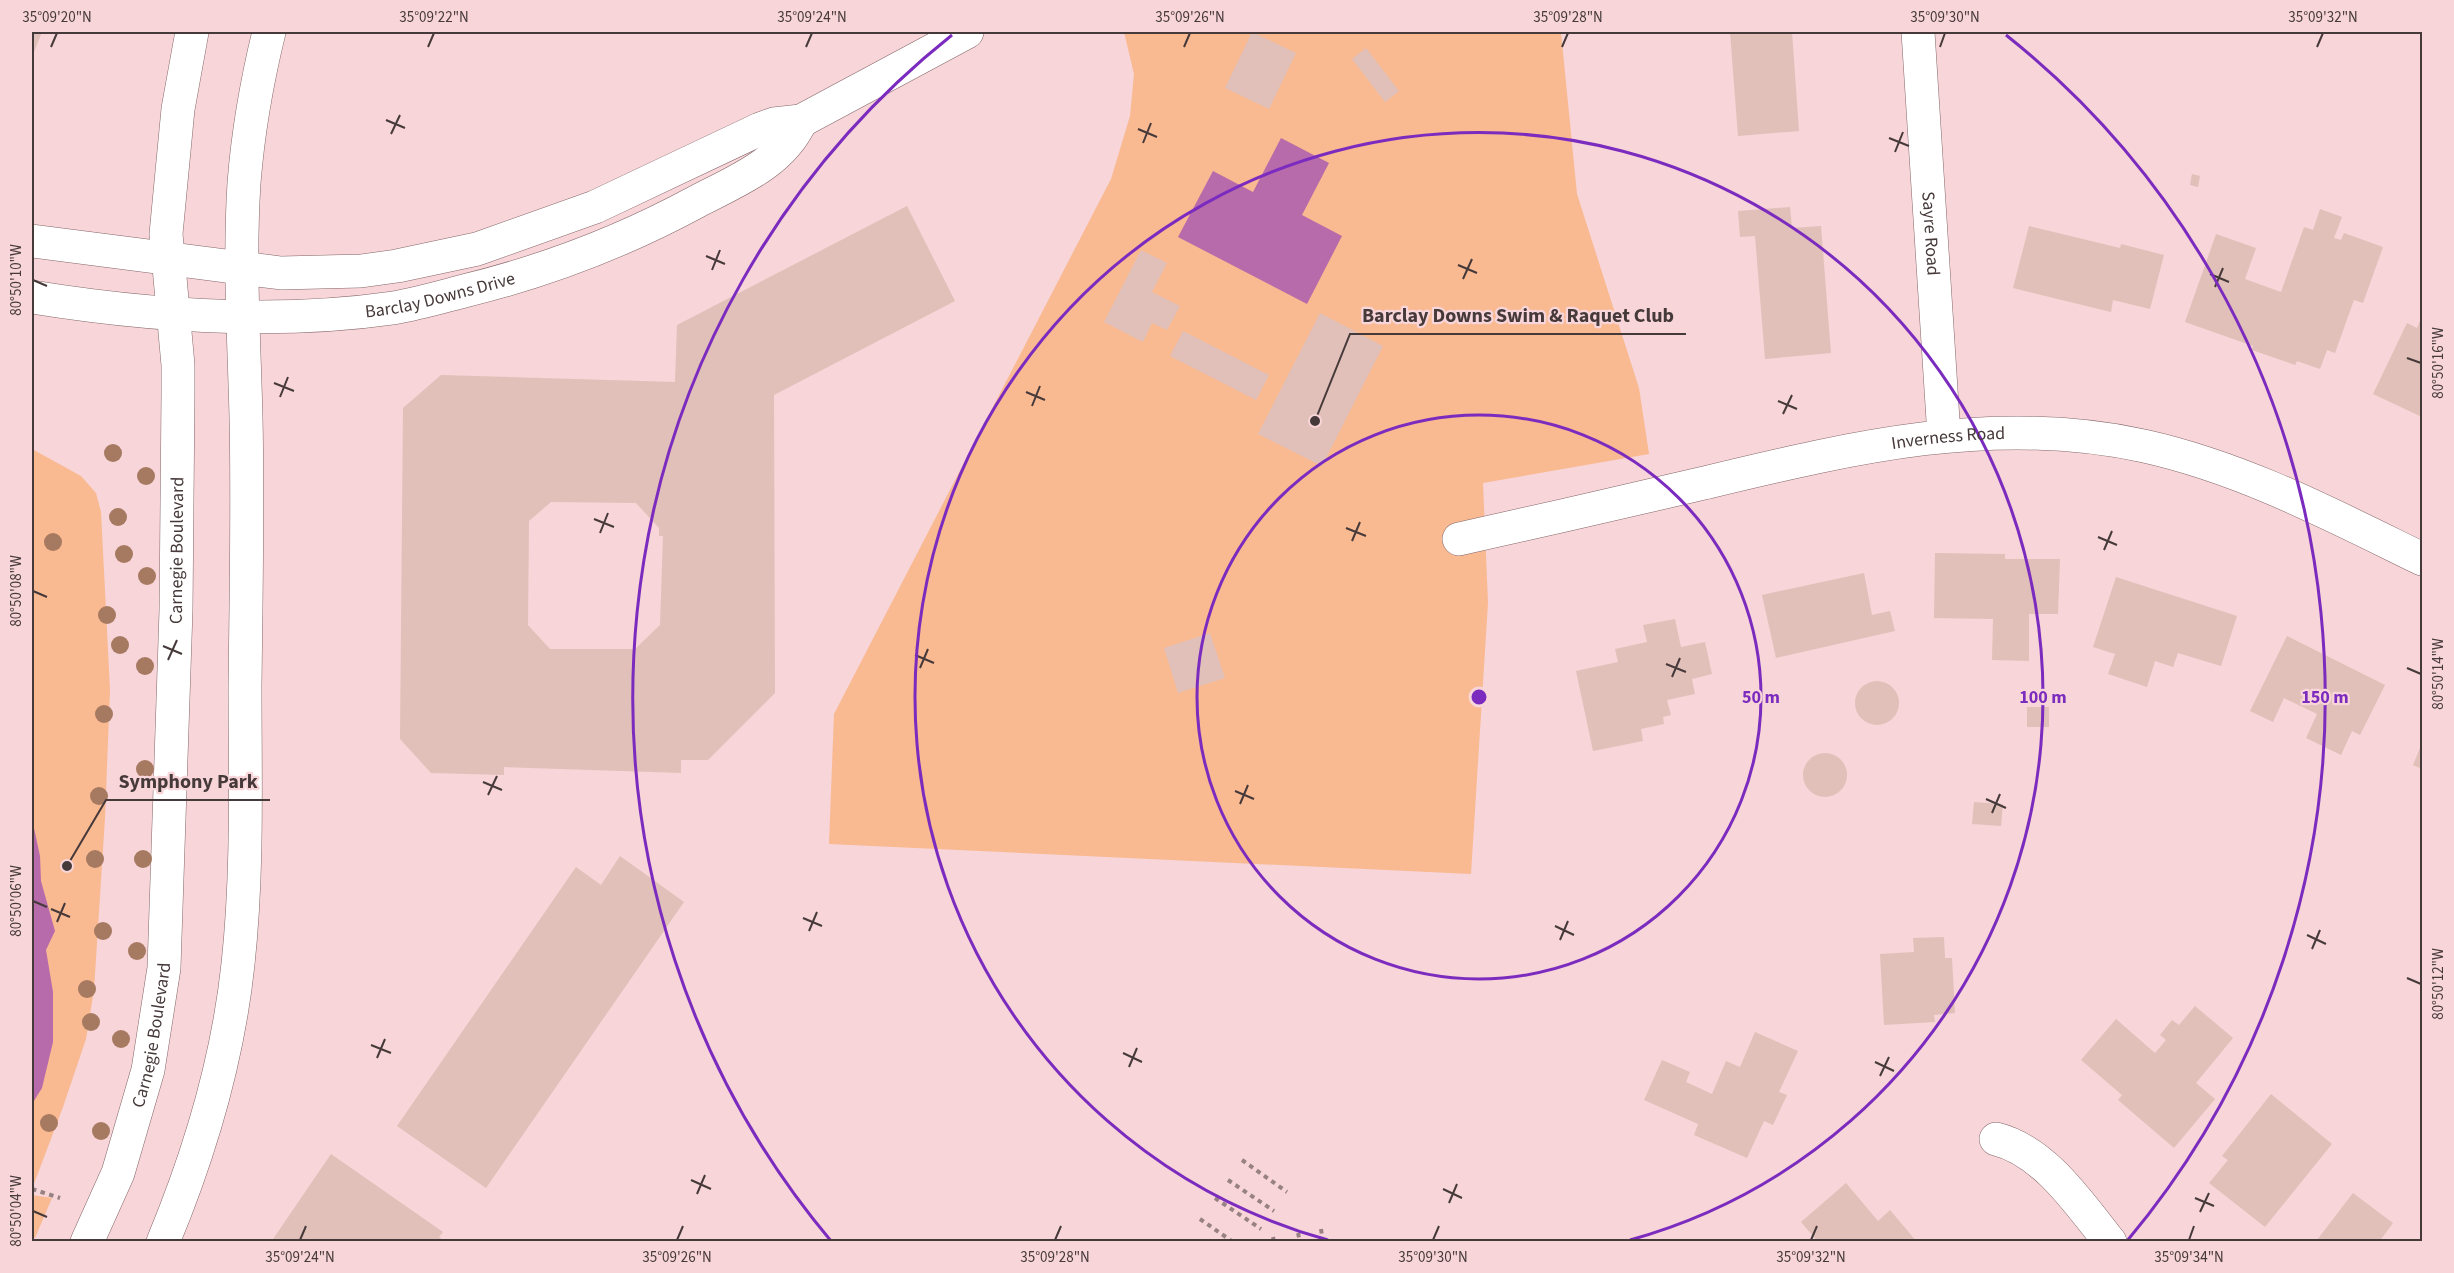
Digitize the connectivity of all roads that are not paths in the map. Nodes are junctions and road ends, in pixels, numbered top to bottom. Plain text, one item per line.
1 (192, 32) edge
2 (269, 32) edge
3 (967, 32) edge
4 (1918, 32) edge
5 (801, 121) junction
6 (32, 241) edge
7 (168, 259) junction
8 (242, 268) junction
9 (32, 297) edge
10 (174, 312) junction
11 (243, 316) junction
12 (1944, 436) junction
13 (1459, 539) dead end
14 (2422, 559) edge
15 (1996, 1139) dead end
16 (87, 1242) edge
17 (163, 1242) edge
18 (2110, 1242) edge

1 - 7 street, Carnegie Boulevard
2 - 8 street
3 - 5 street, Barclay Downs Drive
4 - 12 street, Sayre Road
5 - 8 street, Barclay Downs Drive
5 - 11 street, Barclay Downs Drive
6 - 7 street, Barclay Downs Drive
7 - 8 street, Barclay Downs Drive
7 - 10 street, Carnegie Boulevard
8 - 11 street
9 - 10 street, Barclay Downs Drive
10 - 11 street, Barclay Downs Drive
10 - 16 street, Carnegie Boulevard
11 - 17 street
12 - 13 street, Inverness Road
12 - 14 street, Inverness Road
15 - 18 street

